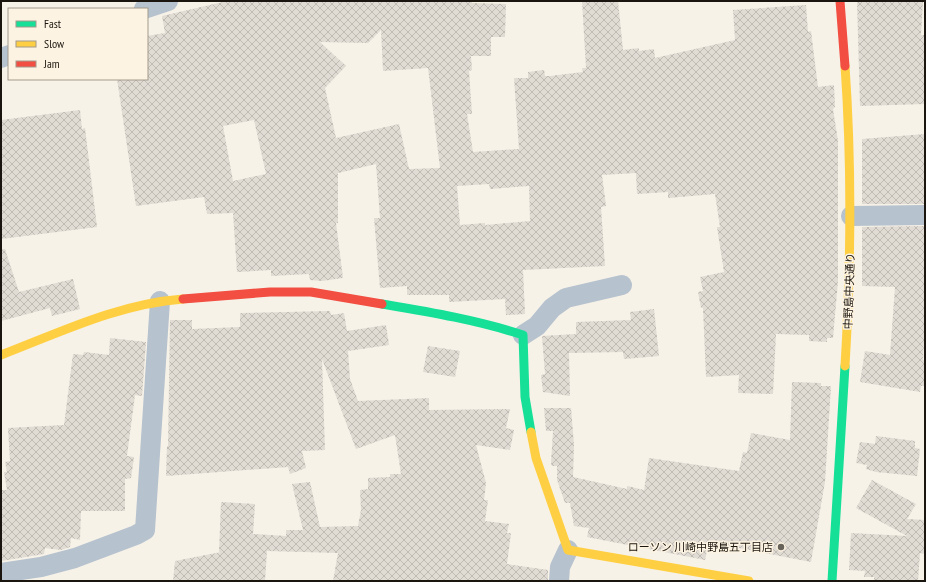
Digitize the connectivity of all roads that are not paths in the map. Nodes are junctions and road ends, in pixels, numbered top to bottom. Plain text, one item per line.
1 (168, 1) edge
2 (840, 1) edge
3 (147, 8) edge
4 (925, 215) edge
5 (851, 216) junction
6 (622, 285) dead end
7 (160, 301) junction
8 (523, 335) junction
9 (1, 355) edge
10 (568, 550) junction
11 (1, 573) edge
12 (559, 581) edge
13 (749, 581) edge
14 (832, 581) edge

1 - 3 street
2 - 5 street, 中野島中央通り
4 - 5 street
5 - 14 street, 中野島中央通り
6 - 8 street
7 - 8 street
7 - 9 street
7 - 11 street
8 - 10 street
10 - 12 street
10 - 13 street

